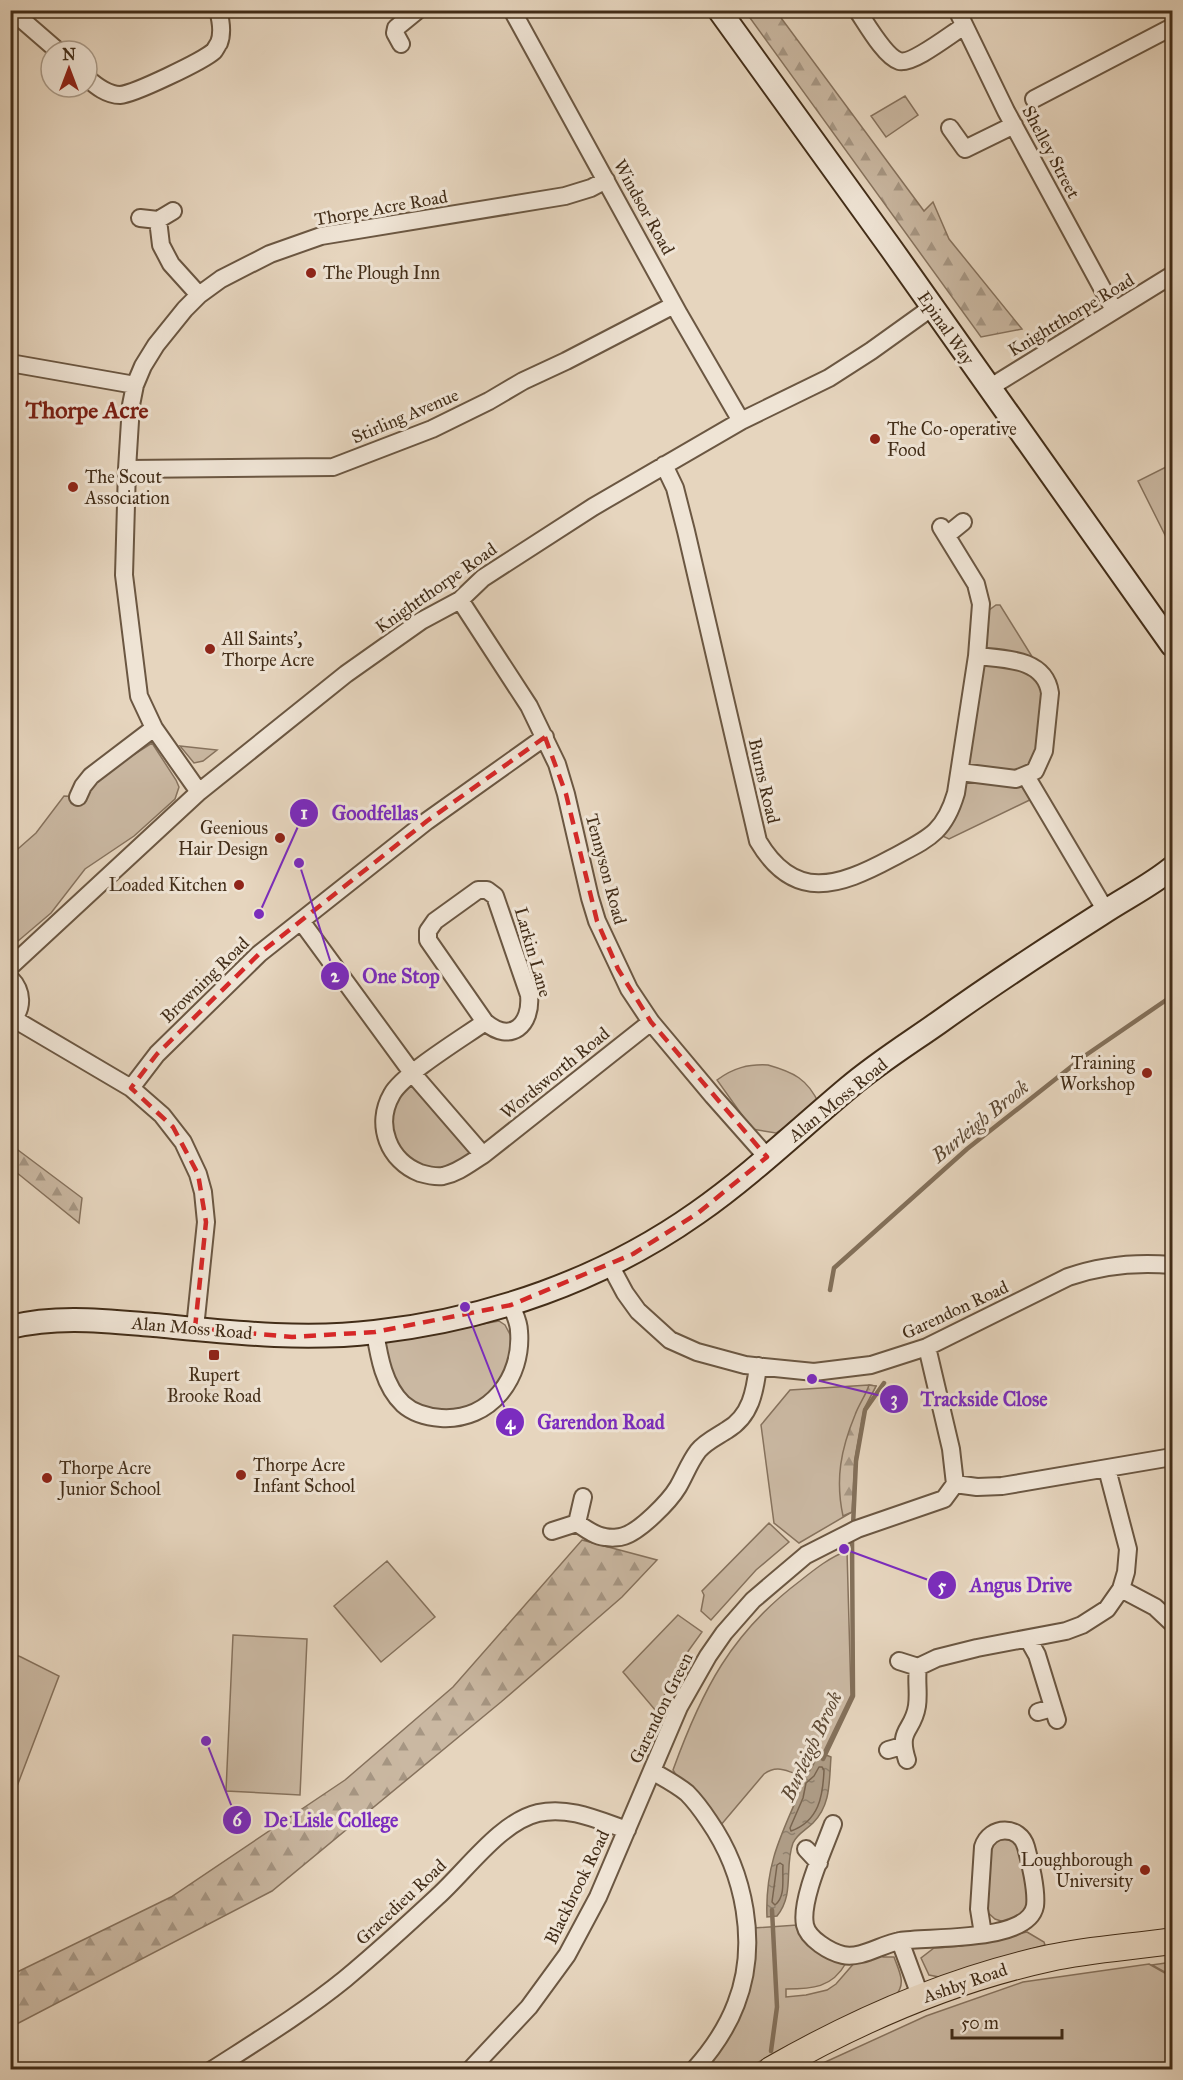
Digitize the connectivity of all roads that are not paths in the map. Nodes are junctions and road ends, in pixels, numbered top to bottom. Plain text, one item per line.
1 (218, 10) edge
2 (513, 10) edge
3 (719, 10) edge
4 (857, 10) edge
5 (957, 10) edge
6 (12, 13) edge
7 (964, 26) junction
8 (1173, 27) edge
9 (43, 39) edge
10 (99, 87) edge
11 (1034, 99) dead end
12 (1014, 125) junction
13 (950, 128) dead end
14 (606, 180) junction
15 (173, 211) dead end
16 (140, 218) dead end
17 (158, 219) junction
18 (1173, 275) edge
19 (199, 295) junction
20 (674, 305) junction
21 (932, 308) junction
22 (1114, 309) junction
23 (10, 363) edge
24 (135, 385) junction
25 (989, 388) junction
26 (741, 422) junction
27 (664, 465) junction
28 (127, 469) junction
29 (963, 522) dead end
30 (460, 600) junction
31 (1173, 645) edge
32 (977, 656) junction
33 (154, 728) junction
34 (545, 737) junction
35 (960, 772) junction
36 (1026, 776) junction
37 (200, 792) junction
38 (78, 797) dead end
39 (1168, 874) edge
40 (1106, 911) junction
41 (301, 921) junction
42 (10, 967) edge
43 (10, 978) edge
44 (12, 1020) edge
45 (485, 1022) junction
46 (651, 1022) junction
47 (413, 1074) junction
48 (131, 1088) junction
49 (483, 1155) junction
50 (767, 1157) junction
51 (1173, 1264) edge
52 (610, 1265) junction
53 (511, 1305) junction
54 (10, 1327) edge
55 (195, 1328) junction
56 (375, 1332) junction
57 (927, 1347) junction
58 (758, 1366) junction
59 (1173, 1456) edge
60 (1107, 1469) junction
61 (955, 1484) junction
62 (583, 1497) dead end
63 (577, 1523) junction
64 (552, 1531) dead end
65 (1121, 1588) junction
66 (1173, 1623) edge
67 (1028, 1639) junction
68 (899, 1661) dead end
69 (918, 1667) junction
70 (1049, 1713) dead end
71 (899, 1752) dead end
72 (652, 1771) junction
73 (833, 1824) dead end
74 (627, 1830) junction
75 (806, 1849) dead end
76 (819, 1863) junction
77 (982, 1934) junction
78 (900, 1941) junction
79 (1173, 1941) edge
80 (921, 1998) junction
81 (780, 2065) edge
82 (212, 2070) edge
83 (470, 2070) edge
84 (694, 2070) edge

1 - 10 street
2 - 14 street, Windsor Road
3 - 21 street, Epinal Way
4 - 7 street
5 - 7 street, Shelley Street
6 - 9 street
7 - 12 street, Shelley Street
8 - 11 street
12 - 13 street
12 - 22 street, Shelley Street
14 - 19 street, Thorpe Acre Road
14 - 20 street, Windsor Road
15 - 17 street
16 - 17 street
17 - 19 street
18 - 22 street, Knightthorpe Road
19 - 24 street, Thorpe Acre Road
20 - 26 street, Windsor Road
20 - 28 street, Stirling Avenue
21 - 25 street, Epinal Way
21 - 26 street, Knightthorpe Road
22 - 25 street, Knightthorpe Road
23 - 24 street
24 - 28 street, Thorpe Acre Road
25 - 31 street, Epinal Way
26 - 27 street, Knightthorpe Road
27 - 30 street, Knightthorpe Road
27 - 35 street, Burns Road
28 - 33 street, Thorpe Acre Road
29 - 32 street, Burns Road
30 - 34 street, Tennyson Road
30 - 37 street, Knightthorpe Road
32 - 35 street, Burns Road
32 - 36 street
33 - 37 street, Thorpe Acre Road
33 - 38 street
34 - 41 street, Browning Road
34 - 46 street, Tennyson Road
35 - 36 street
36 - 40 street
37 - 42 street, Knightthorpe Road
39 - 40 street, Alan Moss Road
40 - 50 street, Alan Moss Road
41 - 47 street
41 - 48 street, Browning Road
43 - 44 street
44 - 48 street
45 - 45 street, Larkin Lane
45 - 47 street
46 - 49 street, Wordsworth Road
46 - 50 street, Tennyson Road
47 - 49 street
47 - 49 street, Wordsworth Road
48 - 55 street
50 - 52 street, Alan Moss Road
51 - 57 street, Garendon Road
52 - 53 street, Alan Moss Road
52 - 58 street, Garendon Road
53 - 56 street, Alan Moss Road
53 - 56 street
54 - 55 street, Alan Moss Road
55 - 56 street, Alan Moss Road
57 - 58 street, Garendon Road
57 - 61 street
58 - 63 street
59 - 60 street
60 - 61 street
60 - 65 street
61 - 72 street, Garendon Green
62 - 63 street
63 - 64 street
65 - 66 street
65 - 67 street
67 - 69 street
67 - 70 street
68 - 69 street
69 - 71 street
72 - 74 street, Garendon Green
72 - 84 street
73 - 76 street
74 - 82 street, Gracedieu Road
74 - 83 street, Blackbrook Road
75 - 76 street
76 - 78 street
77 - 77 street
77 - 78 street
78 - 80 street
79 - 80 main road, Ashby Road
80 - 81 main road, Ashby Road

